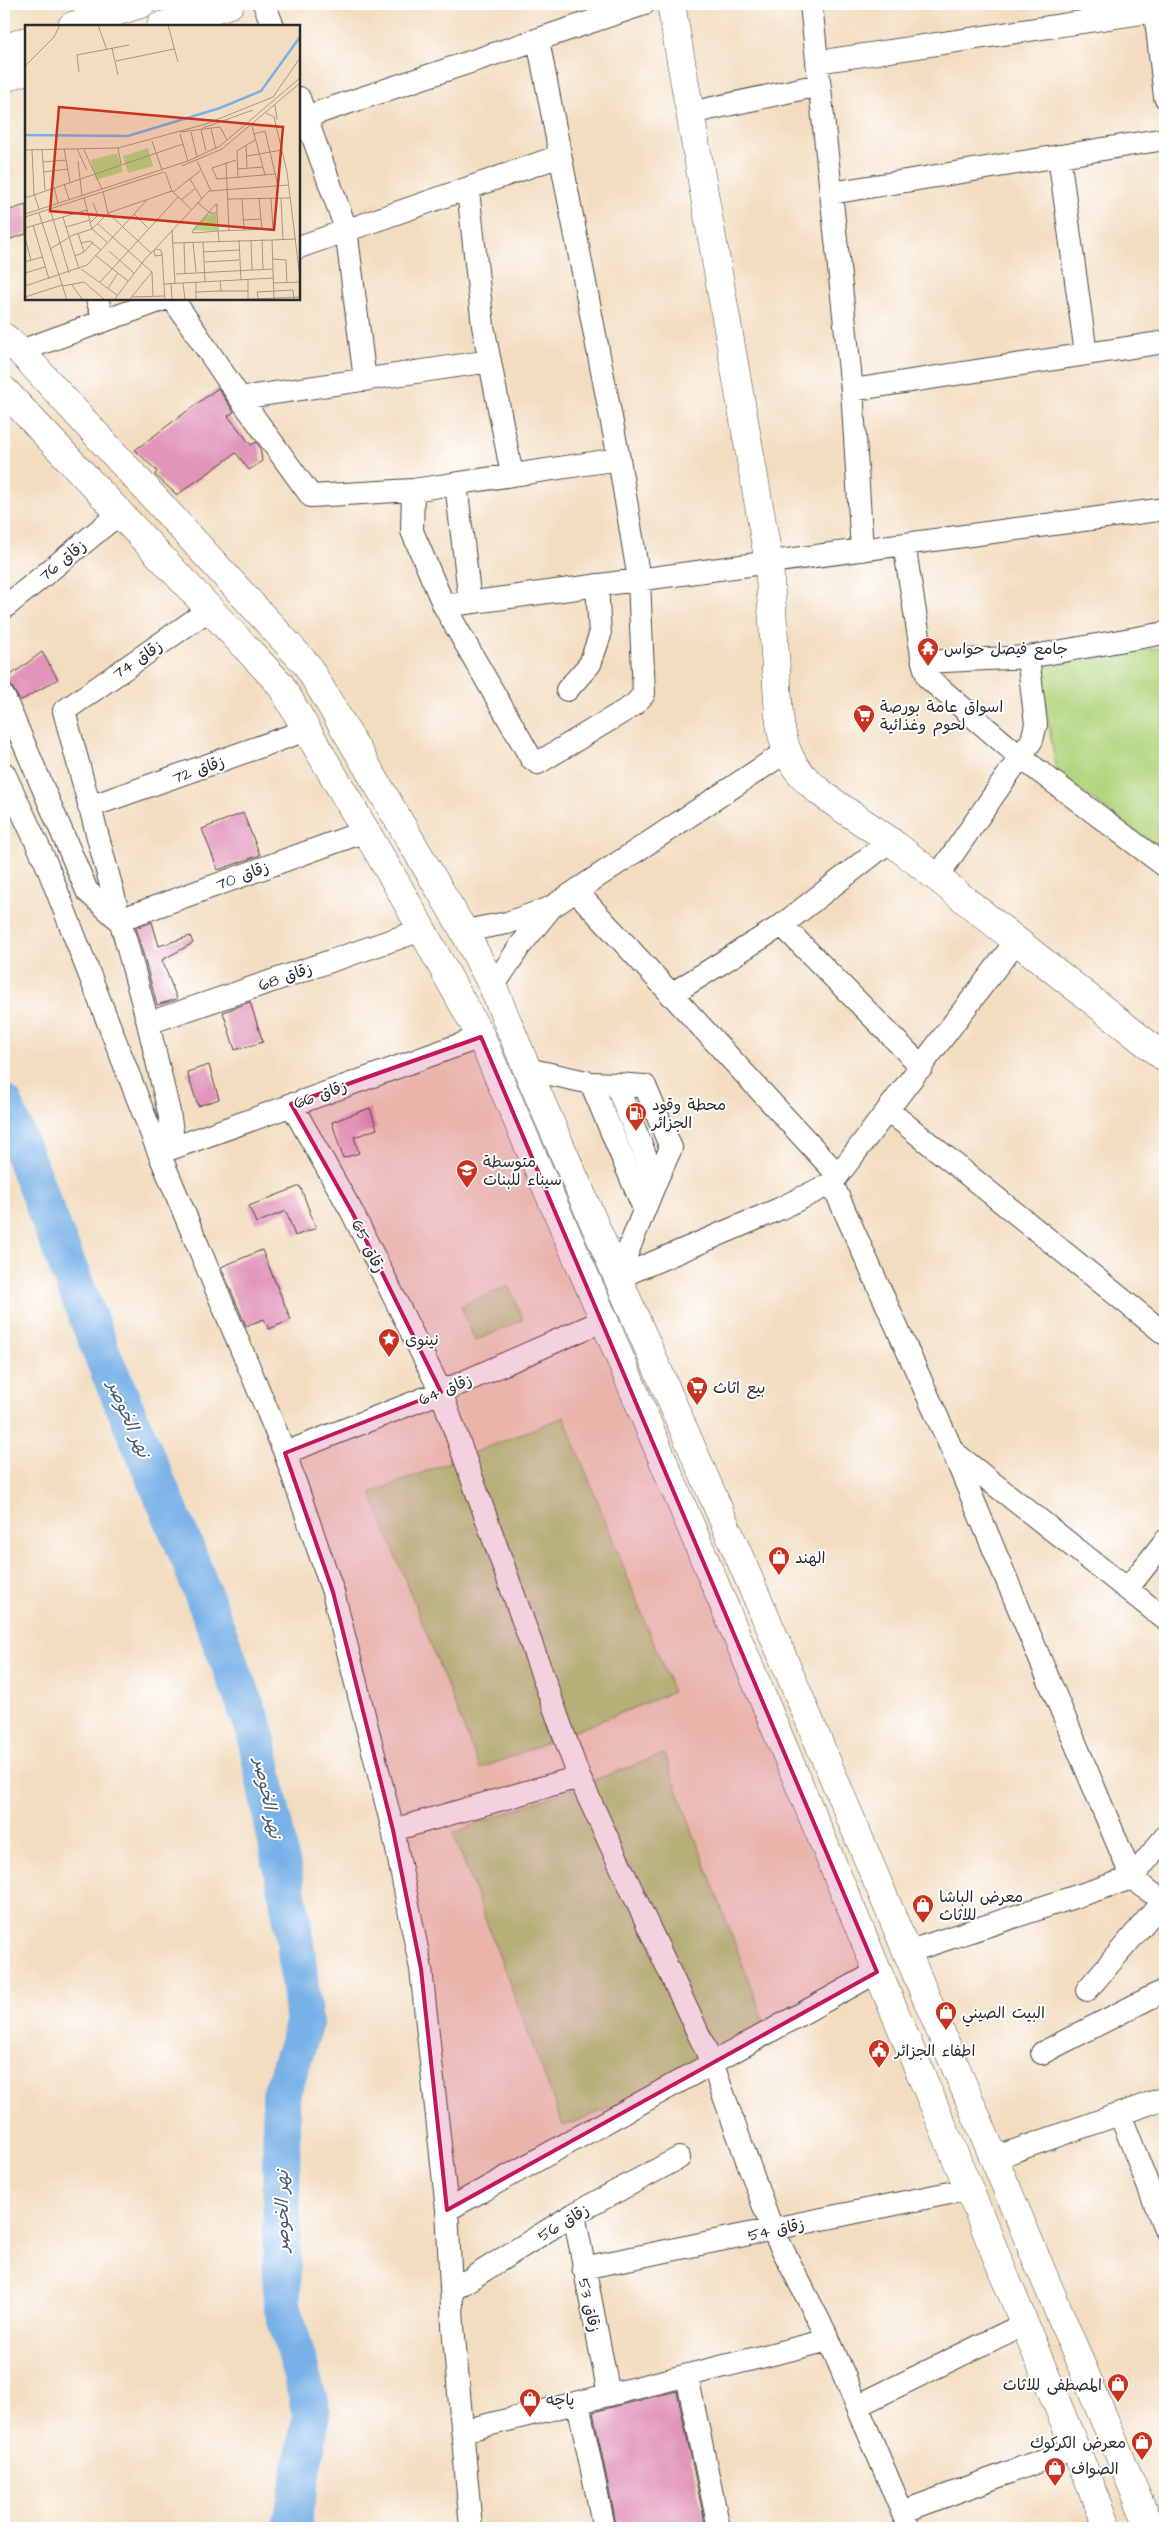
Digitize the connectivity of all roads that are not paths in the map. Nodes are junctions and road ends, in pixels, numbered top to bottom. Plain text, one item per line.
1 (141, 4) edge
2 (230, 4) edge
3 (264, 4) edge
4 (644, 4) edge
5 (671, 4) edge
6 (811, 4) edge
7 (75, 25) edge
8 (164, 25) edge
9 (273, 25) edge
10 (538, 40) junction
11 (25, 41) edge
12 (4, 49) edge
13 (817, 62) junction
14 (25, 70) edge
15 (4, 78) edge
16 (820, 85) junction
17 (1165, 97) edge
18 (301, 111) edge
19 (690, 113) junction
20 (1165, 139) edge
21 (560, 156) junction
22 (1059, 156) junction
23 (468, 190) junction
24 (831, 193) junction
25 (346, 229) junction
26 (300, 247) edge
27 (97, 300) edge
28 (162, 300) edge
29 (174, 300) edge
30 (104, 321) junction
31 (1165, 342) edge
32 (12, 344) edge
33 (1086, 354) junction
34 (490, 362) junction
35 (365, 380) junction
36 (4, 390) edge
37 (852, 390) junction
38 (240, 398) junction
39 (619, 459) junction
40 (512, 475) junction
41 (456, 484) junction
42 (413, 490) junction
43 (1165, 509) edge
44 (120, 513) junction
45 (904, 544) junction
46 (862, 550) junction
47 (769, 562) junction
48 (638, 580) junction
49 (597, 585) junction
50 (470, 602) junction
51 (444, 606) junction
52 (4, 608) edge
53 (210, 609) junction
54 (1165, 633) edge
55 (1028, 657) junction
56 (924, 662) junction
57 (567, 690) dead end
58 (4, 697) edge
59 (307, 730) junction
60 (787, 751) junction
61 (1020, 757) junction
62 (4, 773) edge
63 (89, 807) junction
64 (366, 830) junction
65 (890, 840) junction
66 (1165, 866) edge
67 (937, 877) junction
68 (576, 891) junction
69 (550, 908) junction
70 (119, 920) junction
71 (782, 925) junction
72 (422, 930) junction
73 (464, 931) junction
74 (1018, 940) junction
75 (493, 987) junction
76 (670, 995) junction
77 (148, 1023) junction
78 (481, 1036) junction
79 (1165, 1058) edge
80 (922, 1067) junction
81 (527, 1069) junction
82 (591, 1083) junction
83 (291, 1104) junction
84 (889, 1111) junction
85 (159, 1153) junction
86 (835, 1179) junction
87 (644, 1209) junction
88 (617, 1278) junction
89 (604, 1320) junction
90 (1165, 1334) edge
91 (442, 1392) junction
92 (953, 1452) junction
93 (285, 1453) junction
94 (1165, 1541) edge
95 (1127, 1590) junction
96 (1165, 1619) edge
97 (579, 1777) junction
98 (394, 1830) junction
99 (1165, 1837) edge
100 (1132, 1878) junction
101 (1164, 1902) edge
102 (907, 1952) junction
103 (877, 1972) junction
104 (1087, 1990) dead end
105 (1165, 1990) edge
106 (1042, 2053) dead end
107 (712, 2063) junction
108 (1165, 2098) edge
109 (1120, 2114) junction
110 (679, 2158) dead end
111 (994, 2158) junction
112 (969, 2189) junction
113 (447, 2210) junction
114 (574, 2214) junction
115 (1165, 2229) edge
116 (772, 2230) junction
117 (583, 2268) junction
118 (451, 2291) junction
119 (1024, 2324) junction
120 (829, 2340) junction
121 (687, 2376) junction
122 (609, 2395) junction
123 (578, 2403) junction
124 (857, 2406) junction
125 (463, 2431) junction
126 (1075, 2448) junction
127 (906, 2520) edge
128 (1165, 2526) edge
129 (470, 2528) edge
130 (604, 2528) edge
131 (719, 2528) edge
132 (1108, 2528) edge
133 (1150, 2528) edge
134 (1159, 2528) edge

1 - 7 main road
2 - 8 main road
3 - 9 street
4 - 10 street
5 - 19 main road
6 - 13 street
10 - 18 street
10 - 21 street
11 - 12 main road
13 - 16 street
13 - 17 street
14 - 15 main road
16 - 19 street
16 - 24 street
18 - 25 street
19 - 47 main road
20 - 22 street
21 - 23 street
21 - 39 street
22 - 24 street
22 - 33 street
23 - 25 street
23 - 34 street
24 - 37 street
25 - 26 street
25 - 35 street
27 - 30 street
28 - 30 street
29 - 38 street
30 - 32 street
31 - 33 street
32 - 73 main road
33 - 37 street
34 - 35 street
34 - 40 street
35 - 38 street
36 - 44 main road
37 - 46 street
38 - 42 street
39 - 40 street
39 - 48 street
40 - 41 street
41 - 42 street
41 - 50 street
42 - 51 street
43 - 45 street
44 - 52 street, زقاق 76
44 - 53 main road
45 - 46 street
45 - 56 street
46 - 47 street
47 - 48 street
47 - 60 main road
48 - 49 street
48 - 51 street
49 - 50 street
49 - 57 street
50 - 51 street
53 - 59 main road
53 - 63 street, زقاق 74
54 - 55 street
55 - 56 street
55 - 61 street
56 - 61 street
58 - 70 street
59 - 63 street, زقاق 72
59 - 64 main road
60 - 65 main road
60 - 68 street
61 - 66 street
61 - 67 street
62 - 85 street
63 - 70 street
64 - 70 street, زقاق 70
64 - 72 main road
65 - 67 main road
65 - 71 street
67 - 74 main road
68 - 69 street
68 - 76 street
69 - 73 street
69 - 75 street
70 - 77 street
71 - 76 street
71 - 80 street
72 - 77 street, زقاق 68
72 - 78 main road
73 - 75 main road
74 - 79 main road
74 - 80 street
75 - 81 main road
76 - 86 street
77 - 85 street
78 - 83 street, زقاق 66
78 - 89 main road
80 - 84 street
81 - 82 street
81 - 88 main road
82 - 87 street
82 - 87 street
83 - 85 street, زقاق 66
83 - 91 street, زقاق 65
84 - 86 street
84 - 90 street
85 - 93 street
86 - 88 street
86 - 92 street
87 - 88 street
88 - 102 main road
89 - 91 street, زقاق 64
89 - 103 main road
91 - 93 street, زقاق 64
91 - 97 street, زقاق 65
92 - 95 street
92 - 100 street
93 - 98 street
94 - 95 street
95 - 96 street
97 - 98 street
97 - 107 street, زقاق 65
98 - 113 street
99 - 100 street
100 - 101 street
100 - 102 street
101 - 104 street
102 - 111 main road
103 - 107 street
103 - 112 main road
105 - 106 street
107 - 113 street
107 - 116 street, زقاق 65
108 - 109 street
109 - 111 street
109 - 115 street
110 - 114 street, زقاق 56
111 - 133 main road
112 - 116 street, زقاق 54
112 - 119 main road
113 - 118 street
114 - 117 street, زقاق 53
114 - 118 street, زقاق 56
116 - 117 street, زقاق 54
116 - 120 street, زقاق 65
117 - 122 street, زقاق 53
118 - 125 street
119 - 124 street
119 - 126 main road
120 - 121 street
120 - 124 street, زقاق 65
121 - 122 street
121 - 131 street
122 - 123 street
123 - 125 street
123 - 130 street
124 - 127 street, زقاق 65
125 - 129 street
126 - 127 street
126 - 132 main road
128 - 134 street

